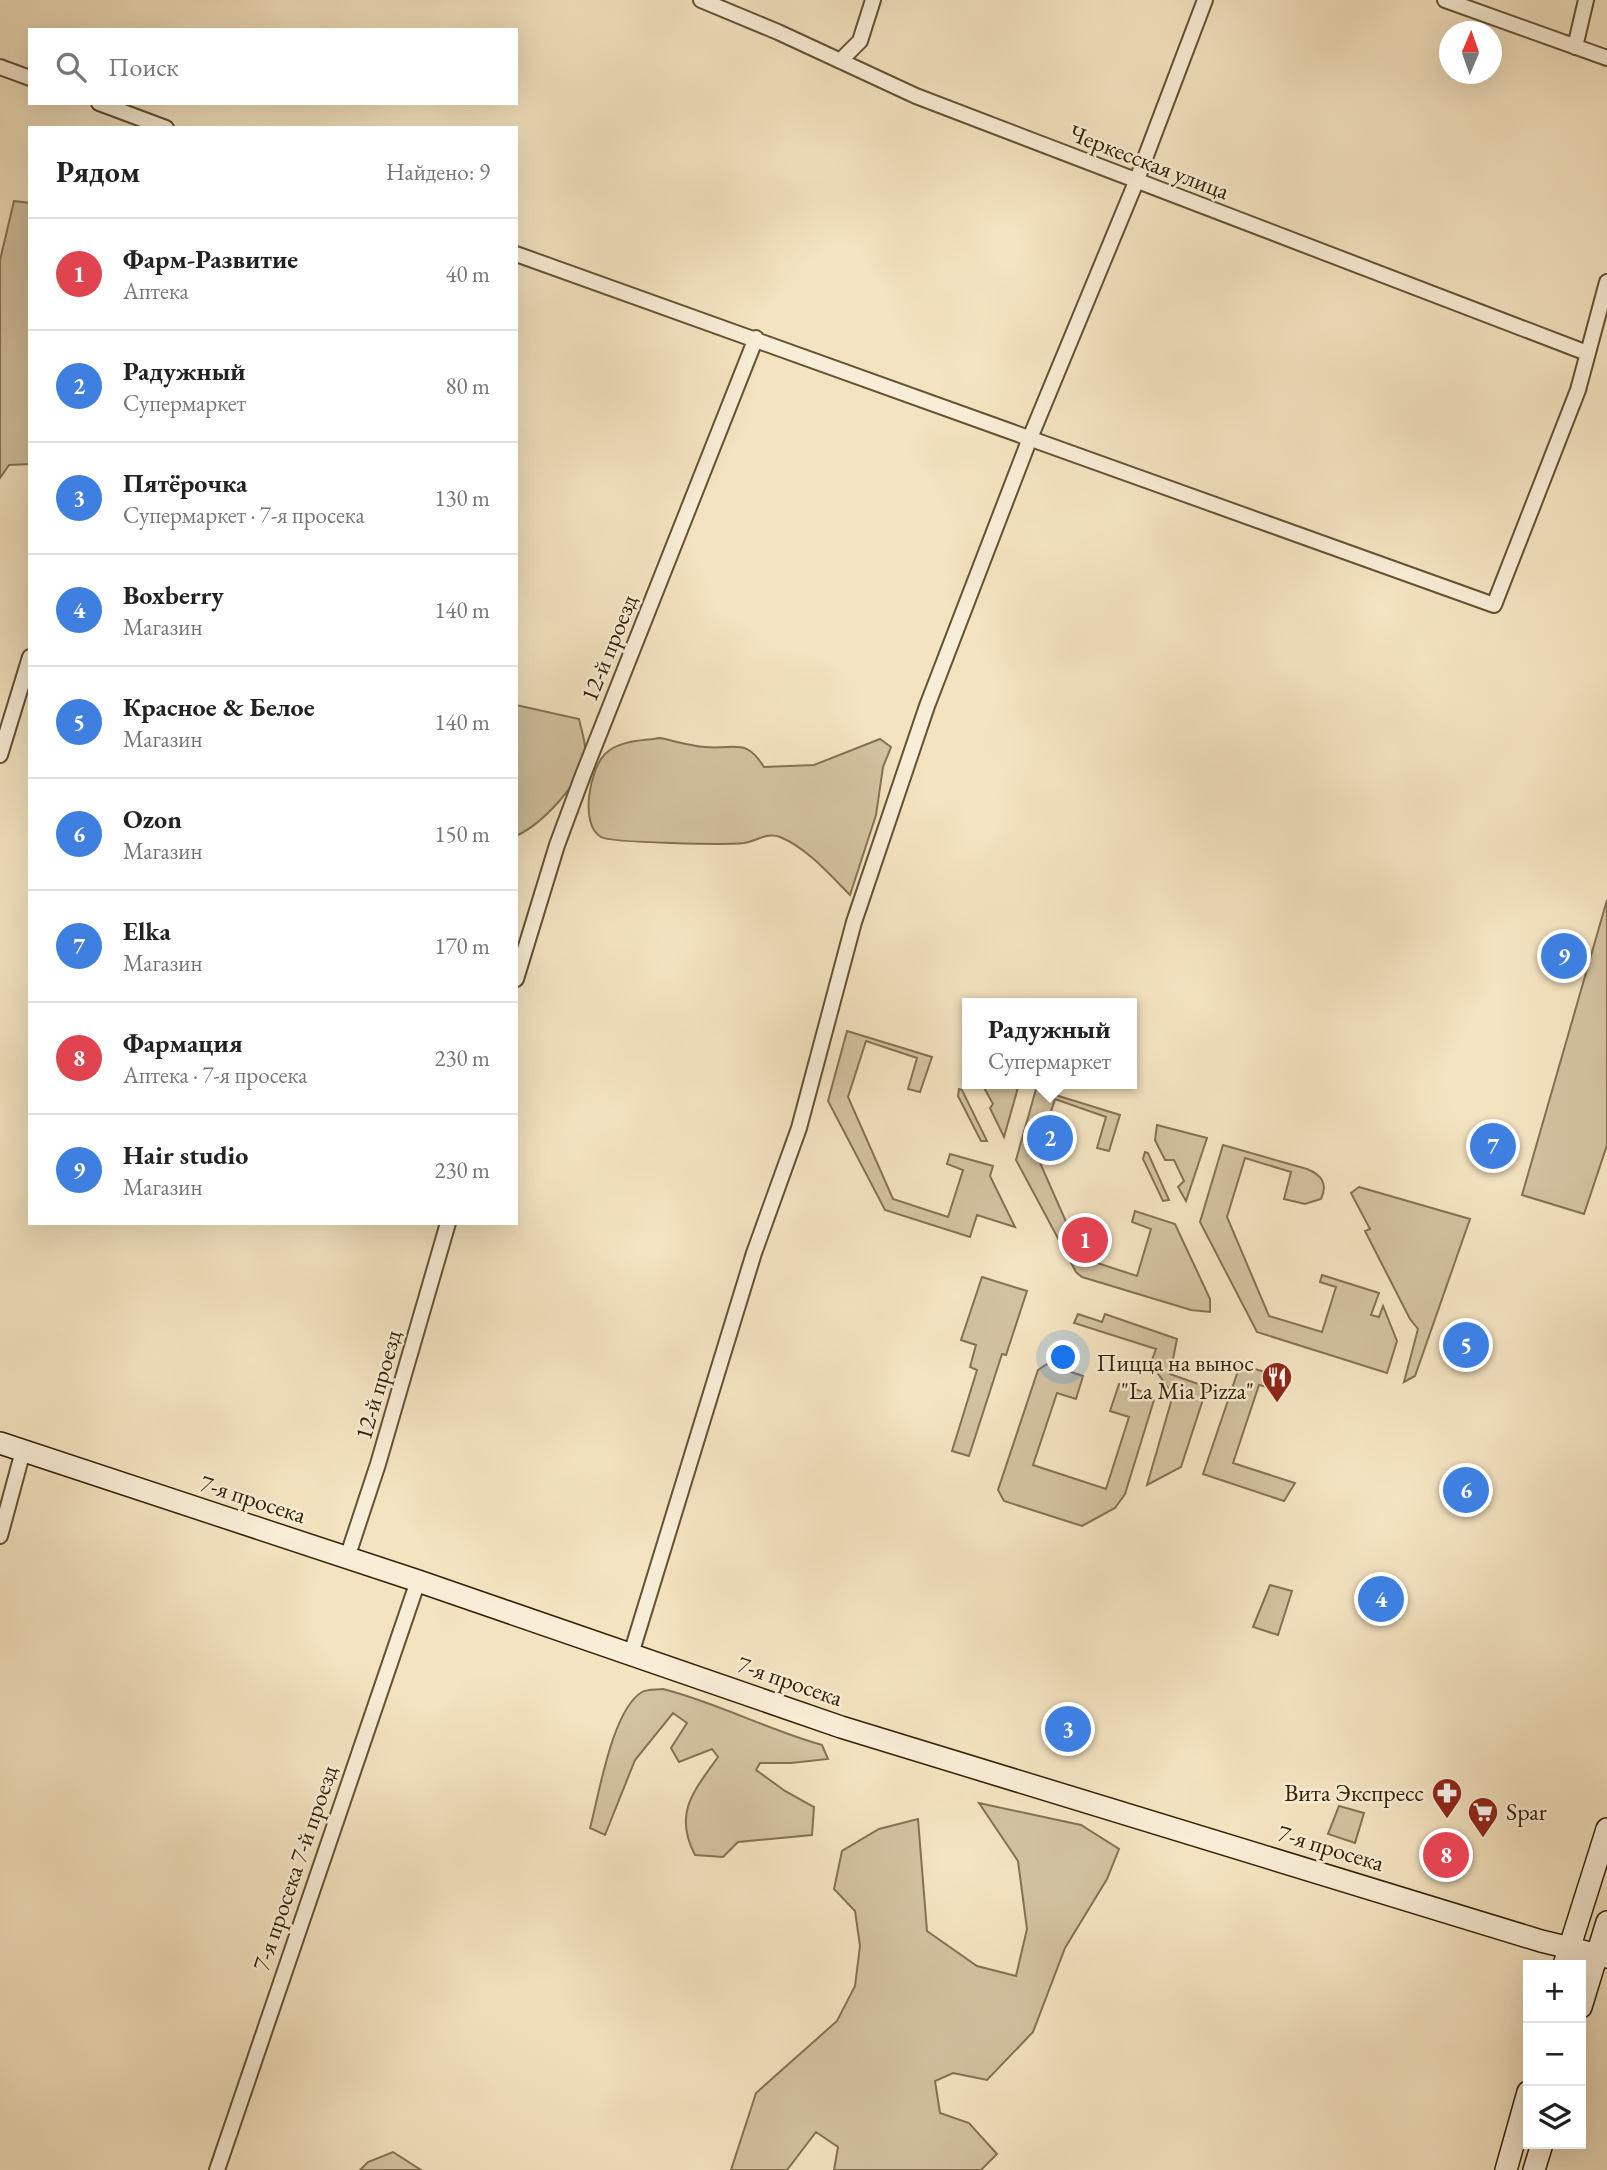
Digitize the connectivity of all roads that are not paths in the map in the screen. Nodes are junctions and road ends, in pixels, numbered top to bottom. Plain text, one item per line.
1 (701, 0) edge
2 (873, 0) edge
3 (1205, 0) edge
4 (1445, 0) edge
5 (1586, 0) edge
6 (1575, 47) junction
7 (1607, 58) edge
8 (841, 60) junction
9 (0, 67) edge
10 (28, 77) edge
11 (104, 105) edge
12 (161, 126) edge
13 (1136, 182) junction
14 (518, 255) edge
15 (1607, 282) edge
16 (756, 338) junction
17 (1587, 354) junction
18 (1030, 438) junction
19 (28, 664) edge
20 (0, 755) edge
21 (518, 972) edge
22 (447, 1225) edge
23 (0, 1443) edge
24 (23, 1451) junction
25 (0, 1536) edge
26 (347, 1558) junction
27 (418, 1581) junction
28 (631, 1654) junction
29 (1607, 1829) edge
30 (1607, 1922) edge
31 (1567, 1955) edge
32 (1602, 1955) edge
33 (1586, 1995) edge
34 (1523, 2110) edge
35 (1540, 2149) edge
36 (217, 2170) edge
37 (1506, 2170) edge
38 (1534, 2170) edge

1 - 8 street, Черкесская улица
2 - 8 street
3 - 13 street
4 - 6 street
5 - 6 street
6 - 7 street
8 - 13 street, Черкесская улица
9 - 10 street
11 - 12 street
13 - 17 street, Черкесская улица
13 - 18 street
14 - 16 street
15 - 17 street
16 - 18 street
16 - 21 street, 12-й проезд
17 - 18 street
18 - 28 street
19 - 20 street
22 - 26 street, 12-й проезд
23 - 24 street, 7-я просека
24 - 25 street
24 - 26 street, 7-я просека
26 - 27 street, 7-я просека
27 - 28 street, 7-я просека
27 - 36 street, 7-я просека 7-й проезд
28 - 31 street, 7-я просека
29 - 31 street
30 - 32 street
31 - 32 street, 7-я просека
32 - 33 street
34 - 37 street
35 - 38 street

